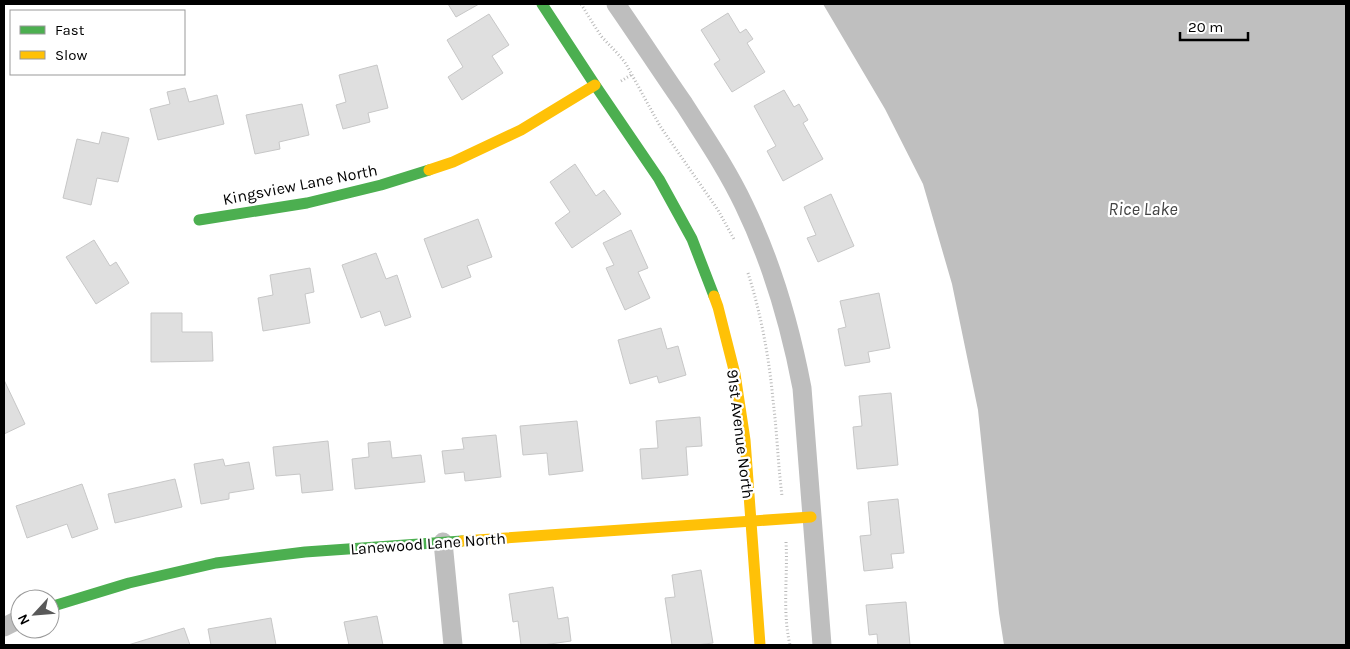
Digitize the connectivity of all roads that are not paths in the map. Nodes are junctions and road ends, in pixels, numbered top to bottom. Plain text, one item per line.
1 (542, 4) edge
2 (616, 4) edge
3 (595, 85) junction
4 (200, 220) dead end
5 (811, 517) junction
6 (751, 521) junction
7 (443, 542) junction
8 (60, 604) edge
9 (453, 645) edge
10 (760, 645) edge
11 (822, 645) edge

1 - 3 street, 91st Avenue North
2 - 5 street
3 - 4 street, Kingsview Lane North
3 - 6 street, 91st Avenue North
5 - 6 street, Lanewood Lane North
5 - 11 street
6 - 7 street, Lanewood Lane North
6 - 10 street, 91st Avenue North
7 - 8 street, Lanewood Lane North
7 - 9 street

